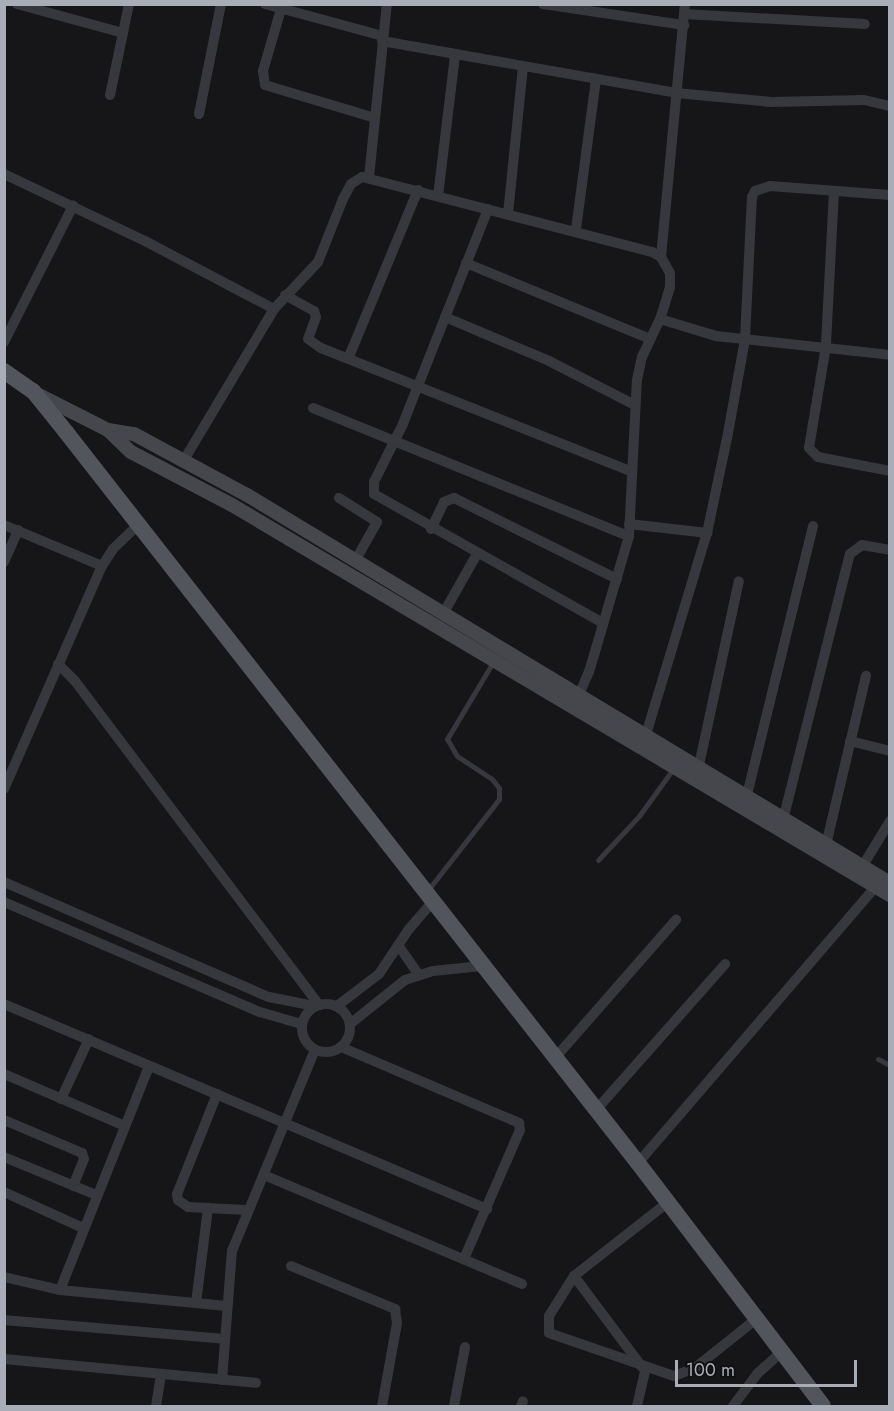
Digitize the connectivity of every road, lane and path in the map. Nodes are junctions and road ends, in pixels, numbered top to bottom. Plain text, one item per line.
1 (17, 4) edge
2 (129, 4) edge
3 (221, 4) edge
4 (265, 4) edge
5 (387, 4) edge
6 (543, 4) edge
7 (54, 9) edge
8 (281, 9) junction
9 (684, 15) edge
10 (865, 24) dead end
11 (123, 33) junction
12 (383, 39) junction
13 (455, 55) junction
14 (523, 67) junction
15 (596, 80) junction
16 (676, 93) junction
17 (110, 95) dead end
18 (890, 106) edge
19 (199, 114) dead end
20 (375, 118) junction
21 (4, 174) edge
22 (369, 177) junction
23 (418, 190) junction
24 (834, 191) junction
25 (890, 195) edge
26 (438, 196) junction
27 (73, 206) junction
28 (488, 209) junction
29 (508, 214) junction
30 (576, 229) junction
31 (661, 257) junction
32 (466, 263) junction
33 (285, 295) junction
34 (274, 309) junction
35 (445, 317) junction
36 (660, 319) junction
37 (650, 339) junction
38 (745, 339) junction
39 (4, 342) edge
40 (826, 346) junction
41 (890, 355) edge
42 (348, 359) junction
43 (4, 371) edge
44 (417, 387) junction
45 (33, 391) junction
46 (635, 405) junction
47 (314, 408) dead end
48 (108, 430) junction
49 (394, 442) junction
50 (184, 460) junction
51 (630, 471) junction
52 (890, 471) edge
53 (339, 498) dead end
54 (629, 524) junction
55 (4, 525) edge
56 (138, 525) junction
57 (813, 526) dead end
58 (431, 529) junction
59 (18, 530) junction
60 (707, 533) junction
61 (629, 536) junction
62 (890, 550) edge
63 (477, 554) junction
64 (355, 561) junction
65 (4, 562) edge
66 (102, 566) junction
67 (617, 579) junction
68 (739, 581) dead end
69 (443, 614) junction
70 (603, 623) junction
71 (494, 660) junction
72 (58, 664) junction
73 (866, 676) dead end
74 (575, 702) junction
75 (645, 738) junction
76 (850, 741) junction
77 (890, 751) edge
78 (675, 767) junction
79 (698, 770) junction
80 (4, 789) edge
81 (746, 798) junction
82 (783, 820) junction
83 (890, 821) edge
84 (826, 845) junction
85 (598, 860) dead end
86 (862, 867) junction
87 (4, 882) edge
88 (890, 883) edge
89 (875, 886) junction
90 (890, 895) edge
91 (429, 899) junction
92 (4, 902) edge
93 (676, 920) dead end
94 (398, 945) junction
95 (724, 964) dead end
96 (482, 966) junction
97 (419, 975) junction
98 (4, 1005) edge
99 (317, 1006) junction
100 (337, 1006) junction
101 (302, 1024) junction
102 (350, 1024) junction
103 (89, 1040) junction
104 (341, 1047) junction
105 (315, 1050) junction
106 (555, 1058) junction
107 (878, 1059) dead end
108 (890, 1065) edge
109 (149, 1066) junction
110 (4, 1074) edge
111 (217, 1094) junction
112 (61, 1099) junction
113 (596, 1110) junction
114 (4, 1120) edge
115 (286, 1123) junction
116 (125, 1126) junction
117 (4, 1156) edge
118 (638, 1163) junction
119 (264, 1175) junction
120 (73, 1186) junction
121 (4, 1192) edge
122 (96, 1195) junction
123 (668, 1203) junction
124 (208, 1208) junction
125 (487, 1209) junction
126 (246, 1210) junction
127 (83, 1228) junction
128 (464, 1259) junction
129 (291, 1266) dead end
130 (574, 1276) junction
131 (4, 1277) edge
132 (522, 1284) dead end
133 (60, 1290) junction
134 (196, 1303) junction
135 (226, 1306) junction
136 (4, 1320) edge
137 (755, 1320) junction
138 (224, 1339) junction
139 (465, 1347) dead end
140 (780, 1353) junction
141 (4, 1359) edge
142 (644, 1368) junction
143 (161, 1374) junction
144 (222, 1380) junction
145 (256, 1383) dead end
146 (156, 1407) edge
147 (382, 1407) edge
148 (454, 1407) edge
149 (637, 1407) edge
150 (733, 1407) edge
151 (823, 1407) edge

1 - 7 street
2 - 11 street
3 - 19 street
4 - 8 street
5 - 12 street
6 - 9 street
7 - 11 street
8 - 12 street
8 - 20 street
9 - 10 street
9 - 16 street
11 - 17 street
12 - 13 street
12 - 20 street
13 - 14 street
13 - 26 street
14 - 15 street
14 - 29 street
15 - 16 street
15 - 30 street
16 - 18 street
16 - 31 street
20 - 22 street
21 - 27 street
22 - 23 street
22 - 33 street
23 - 26 street
23 - 42 street
24 - 25 street
24 - 38 street
24 - 40 street
26 - 28 street
27 - 34 street
27 - 39 street
28 - 29 street
28 - 32 street
29 - 30 street
30 - 31 street
31 - 36 street
32 - 35 street
32 - 37 street
33 - 34 street
33 - 42 street
34 - 50 street
35 - 44 street
35 - 46 street
36 - 37 street
36 - 38 street
37 - 46 street
38 - 40 street
38 - 60 street
40 - 41 street
40 - 52 street
42 - 44 street
43 - 45 main road
44 - 49 street
44 - 51 street
45 - 48 street
45 - 56 main road
46 - 51 street
47 - 49 street
48 - 50 street
48 - 71 street
49 - 58 street
49 - 61 street
50 - 64 street
51 - 54 street
53 - 64 street
54 - 60 street
54 - 61 street
55 - 59 street
56 - 66 street
56 - 91 main road
57 - 81 street
58 - 63 street
58 - 67 street
59 - 65 street
59 - 66 street
60 - 75 street
61 - 67 street
62 - 82 street
63 - 69 street
63 - 70 street
64 - 69 street
66 - 72 street
67 - 70 street
68 - 79 street
69 - 74 street
70 - 74 street
71 - 74 street
71 - 91 lane
72 - 80 street
72 - 99 street
73 - 76 street
74 - 75 street
74 - 78 street
75 - 79 street
76 - 77 street
76 - 84 street
78 - 85 lane
78 - 89 street
79 - 81 street
81 - 82 street
82 - 84 street
83 - 86 street
84 - 86 street
86 - 88 street
87 - 99 street
89 - 90 street
89 - 118 street
91 - 94 street
91 - 96 main road
92 - 101 street
93 - 106 street
94 - 97 street
94 - 100 street
95 - 113 street
96 - 97 street
96 - 106 main road
97 - 102 street
98 - 103 street
99 - 100 street
99 - 101 street
100 - 102 street
101 - 105 street
102 - 104 street
103 - 109 street
103 - 112 street
104 - 105 street
104 - 125 street
105 - 115 street
106 - 113 main road
107 - 108 lane
109 - 111 street
109 - 116 street
110 - 112 street
111 - 115 street
111 - 124 street
112 - 116 street
113 - 118 main road
114 - 120 street
115 - 119 street
115 - 125 street
116 - 122 street
117 - 120 street
118 - 123 main road
119 - 126 street
119 - 128 street
120 - 122 street
121 - 127 street
122 - 127 street
123 - 130 street
123 - 137 main road
124 - 126 street
124 - 134 street
125 - 128 street
126 - 135 street
127 - 133 street
128 - 132 street
129 - 147 street
130 - 142 street
130 - 142 street
131 - 133 street
133 - 134 street
134 - 135 street
135 - 138 street
136 - 138 street
137 - 140 main road
137 - 142 street
138 - 144 street
139 - 148 street
140 - 150 street
140 - 151 main road
141 - 143 street
142 - 149 street
143 - 144 street
143 - 146 street
144 - 145 street

